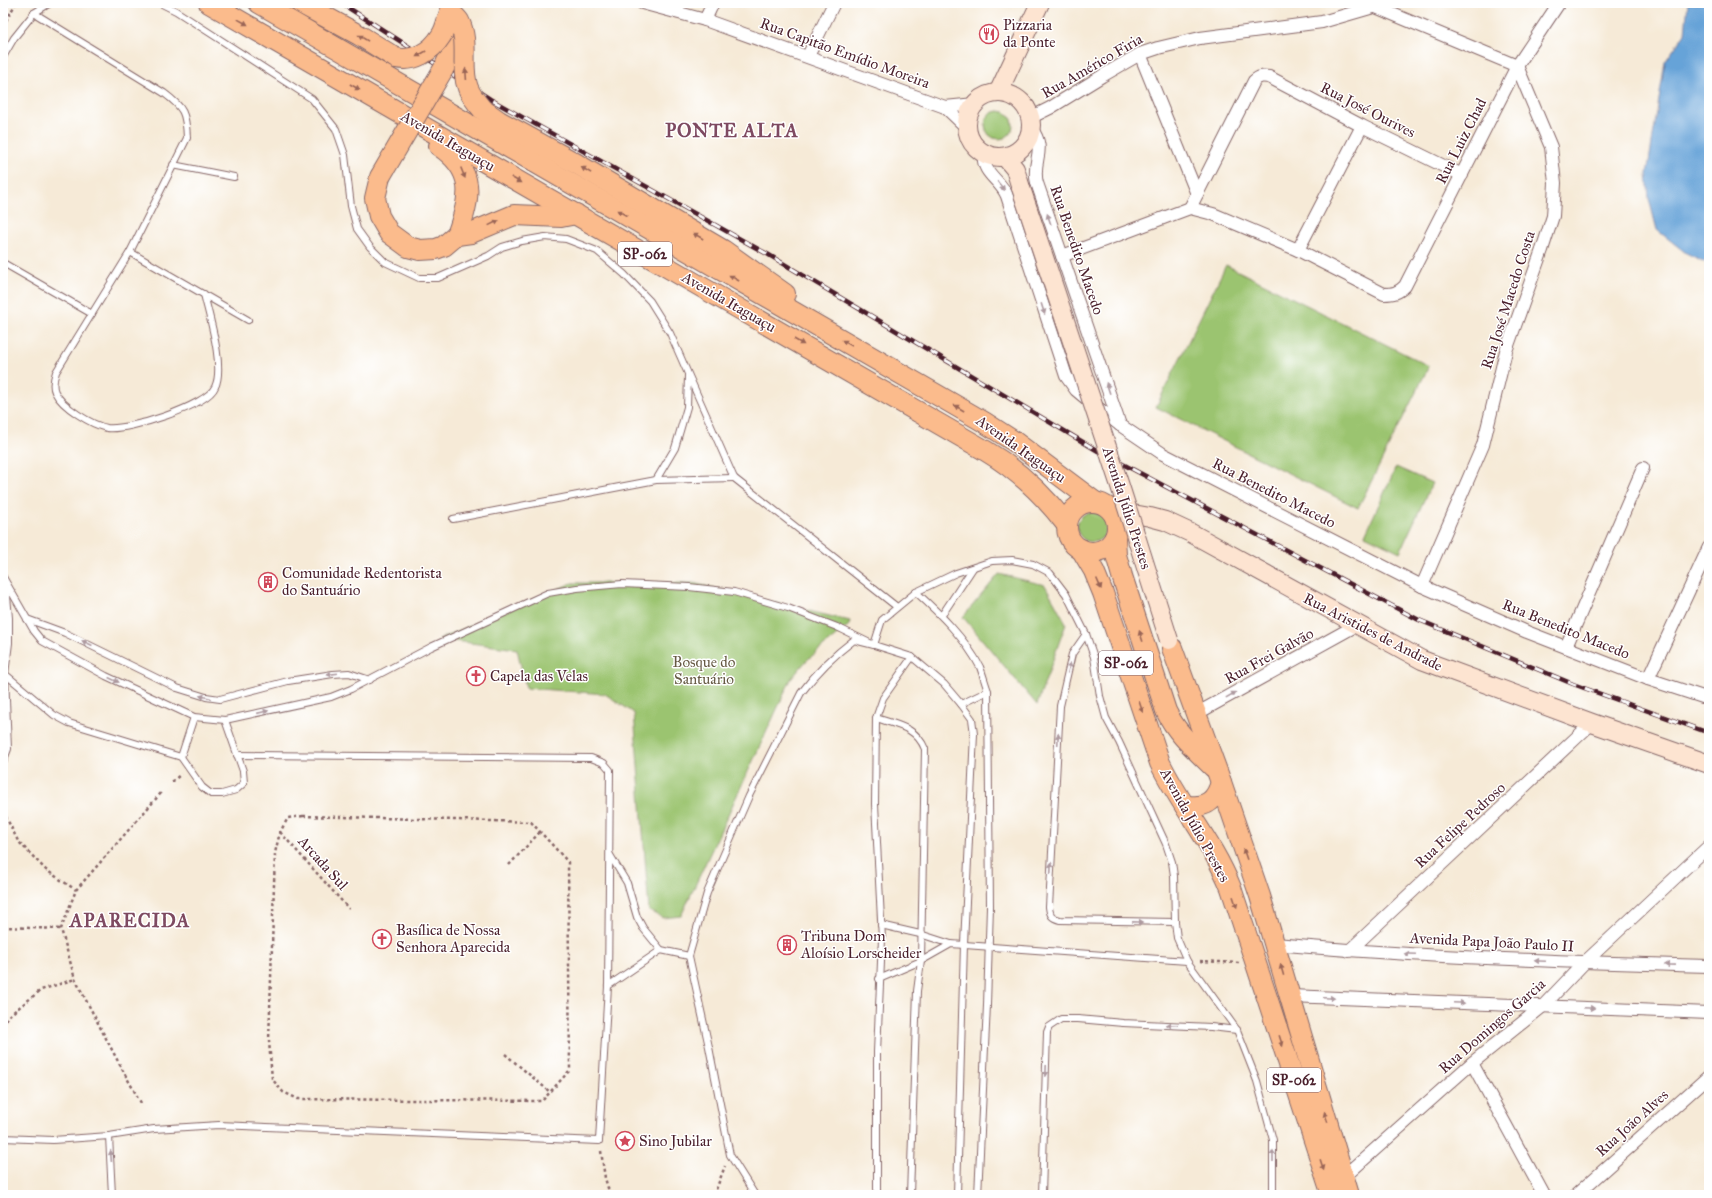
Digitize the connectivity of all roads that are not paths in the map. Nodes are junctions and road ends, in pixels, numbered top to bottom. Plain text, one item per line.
1 (50, 3) edge
2 (160, 3) edge
3 (208, 3) edge
4 (300, 3) edge
5 (642, 3) edge
6 (712, 3) edge
7 (834, 3) edge
8 (1040, 3) edge
9 (1559, 3) edge
10 (1374, 5) edge
11 (265, 6) edge
12 (447, 8) edge
13 (34, 13) junction
14 (705, 20) junction
15 (263, 34) junction
16 (1017, 54) junction
17 (1140, 54) junction
18 (808, 56) junction
19 (3, 57) edge
20 (1517, 66) junction
21 (998, 93) junction
22 (1018, 100) junction
23 (975, 104) junction
24 (945, 107) junction
25 (1030, 123) junction
26 (419, 124) junction
27 (1362, 126) junction
28 (967, 128) junction
29 (984, 154) junction
30 (1012, 159) junction
31 (173, 165) junction
32 (1462, 175) junction
33 (234, 177) dead end
34 (1197, 194) junction
35 (1190, 208) junction
36 (576, 214) junction
37 (457, 235) junction
38 (1298, 250) junction
39 (130, 252) junction
40 (1062, 256) junction
41 (5, 264) dead end
42 (204, 294) junction
43 (92, 314) junction
44 (248, 320) dead end
45 (818, 326) junction
46 (688, 372) junction
47 (1120, 425) junction
48 (1643, 468) dead end
49 (734, 478) junction
50 (656, 480) junction
51 (1103, 506) junction
52 (1137, 515) junction
53 (453, 519) dead end
54 (1067, 525) junction
55 (1116, 533) junction
56 (1709, 547) edge
57 (1081, 549) junction
58 (973, 568) junction
59 (5, 580) edge
60 (1422, 586) junction
61 (916, 592) junction
62 (897, 607) junction
63 (942, 615) junction
64 (27, 619) junction
65 (1357, 625) junction
66 (1086, 634) junction
67 (1170, 644) junction
68 (874, 645) junction
69 (1566, 647) junction
70 (912, 657) junction
71 (5, 674) junction
72 (1648, 678) junction
73 (370, 680) junction
74 (988, 691) junction
75 (1709, 699) edge
76 (961, 704) junction
77 (1196, 714) junction
78 (194, 717) junction
79 (876, 718) junction
80 (225, 720) junction
81 (1592, 723) junction
82 (1173, 726) junction
83 (5, 749) edge
84 (237, 755) junction
85 (181, 757) junction
86 (3, 762) edge
87 (1709, 764) edge
88 (1218, 776) junction
89 (1168, 778) junction
90 (1185, 806) junction
91 (1709, 846) edge
92 (609, 853) junction
93 (1175, 922) junction
94 (881, 925) junction
95 (920, 934) junction
96 (951, 944) junction
97 (964, 944) junction
98 (1275, 944) junction
99 (989, 946) junction
100 (661, 950) junction
101 (1349, 951) junction
102 (688, 956) junction
103 (920, 961) junction
104 (1188, 961) junction
105 (1584, 963) junction
106 (1709, 966) edge
107 (879, 979) junction
108 (608, 986) junction
109 (1292, 1002) junction
110 (1543, 1006) junction
111 (1272, 1014) junction
112 (1709, 1014) edge
113 (1237, 1030) junction
114 (1472, 1063) junction
115 (1709, 1076) edge
116 (110, 1136) junction
117 (3, 1138) edge
118 (1347, 1186) edge
119 (112, 1195) edge
120 (755, 1195) edge
121 (877, 1195) edge
122 (910, 1195) edge
123 (957, 1195) edge
124 (978, 1195) edge
125 (1042, 1195) edge
126 (1273, 1195) edge
127 (1332, 1195) edge
128 (1544, 1195) edge
129 (1576, 1195) edge

1 - 13 lane
2 - 46 lane
3 -> 15 main road, Avenida Itaguaçu / SP-062
12 -> 4 main road, bridge
5 - 14 street, Rua Capitão Emídio Moreira
6 - 14 street
7 - 18 street
8 - 16 main road
9 - 20 street, Rua Luiz Chad
10 - 17 street, Rua Américo Firia
10 - 20 street
11 - 15 main road
45 -> 11 main road, Avenida Itaguaçu / SP-062
12 - 37 main road, bridge
45 -> 12 main road, bridge
13 - 19 lane
13 - 31 lane
14 - 18 street, Rua Capitão Emídio Moreira
15 -> 26 main road, Avenida Itaguaçu / SP-062
16 - 21 main road
16 - 22 main road
17 - 25 street, Rua Américo Firia
17 - 34 street
18 - 24 street, Rua Capitão Emídio Moreira
20 - 32 street, Rua Luiz Chad
20 - 60 street, Rua José Macedo Costa
21 - 22 main road
21 - 23 main road
22 - 25 main road
23 - 24 street, Rua Capitão Emídio Moreira
23 - 28 main road
24 - 28 street, Rua Capitão Emídio Moreira
25 - 30 main road
40 -> 25 street, Rua Benedito Macedo
26 -> 36 main road, Avenida Itaguaçu / SP-062
26 -> 37 main road
27 - 32 street, Rua José Ourives
27 - 34 street, Rua José Ourives
27 - 38 street
28 - 29 main road
29 - 30 main road
29 -> 47 street, Avenida Júlio Prestes
30 - 67 main road, Avenida Júlio Prestes, bridge
31 - 33 lane
31 - 39 lane
32 - 38 street, Rua Luiz Chad
34 - 35 street
35 - 38 street
35 - 40 street
37 -> 36 main road
36 -> 54 main road, Avenida Itaguaçu / SP-062
39 - 42 lane
39 - 43 lane
47 -> 40 street, Rua Benedito Macedo
41 - 43 lane
42 - 43 lane
42 - 44 lane
51 -> 45 main road, Avenida Itaguaçu / SP-062
46 - 49 lane
46 - 50 lane
47 - 60 street, Rua Benedito Macedo
48 - 69 street
49 - 50 lane
49 - 62 lane
50 - 53 lane
51 - 52 main road, Rua Aristides de Andrade
51 - 54 main road
51 - 55 main road, SP-062
52 - 55 main road
52 - 65 main road, Rua Aristides de Andrade
54 - 57 main road, SP-062
55 - 57 main road
82 -> 55 main road, Avenida Júlio Prestes / SP-062
56 - 72 street
57 -> 89 main road, Avenida Júlio Prestes / SP-062
58 - 61 lane
58 - 63 lane
58 - 66 lane
59 - 64 lane
59 - 71 lane
60 - 69 street, Rua Benedito Macedo
61 - 62 lane
61 - 63 lane
62 - 68 lane
63 - 74 lane
73 -> 64 lane
64 -> 78 lane
77 -> 65 street, Rua Frei Galvão
65 - 81 main road, Rua Aristides de Andrade
66 - 93 lane
66 - 93 lane
67 - 77 main road, Avenida Júlio Prestes
67 - 82 main road
68 - 70 lane
68 - 73 lane
68 - 102 lane
69 - 72 street, Rua Benedito Macedo
70 - 76 lane
70 - 79 lane
71 - 83 lane
71 - 85 lane
72 - 75 street, Rua Benedito Macedo
80 -> 73 lane
74 - 76 lane
74 - 99 lane
76 - 97 lane
77 - 88 main road, Avenida Júlio Prestes
78 - 80 lane
78 - 85 lane
79 - 94 lane
79 - 95 lane
80 - 84 lane
81 - 87 main road, Rua Aristides de Andrade
81 - 101 street, Rua Felipe Pedroso
82 - 88 main road, Avenida Júlio Prestes / SP-062
82 - 89 main road
83 - 86 lane
84 - 85 lane
84 - 92 lane
88 - 90 main road
98 -> 88 main road, Avenida Júlio Prestes / SP-062
89 - 90 main road, Avenida Júlio Prestes / SP-062
90 -> 111 main road, Avenida Júlio Prestes / SP-062
91 - 105 street, Rua Domingos Garcia
92 - 100 lane
92 - 108 lane
93 - 104 lane
94 - 95 lane
94 - 107 lane
95 - 96 lane
95 - 103 lane
96 - 97 lane
96 - 103 lane
97 - 99 lane
97 - 123 lane
98 - 101 street, Avenida Papa João Paulo II
109 -> 98 main road, Avenida Júlio Prestes / SP-062
99 - 104 lane
99 - 124 lane
100 - 102 lane
100 - 108 lane
105 -> 101 street, Avenida Papa João Paulo II
102 - 120 lane
103 - 107 lane
103 - 122 lane
104 - 113 lane
106 -> 105 street, Avenida Papa João Paulo II
105 - 110 street, Rua Domingos Garcia
107 - 121 lane
108 - 116 lane
109 -> 110 street
109 - 111 main road
118 -> 109 main road, Avenida Júlio Prestes / SP-062
110 -> 112 street
110 - 114 street, Rua Domingos Garcia
111 -> 127 main road, Avenida Júlio Prestes / SP-062
113 -> 125 lane
126 -> 113 lane
114 - 118 street, Rua Domingos Garcia
114 - 128 street
115 - 129 street, Rua João Alves
116 - 117 lane
119 -> 116 lane

